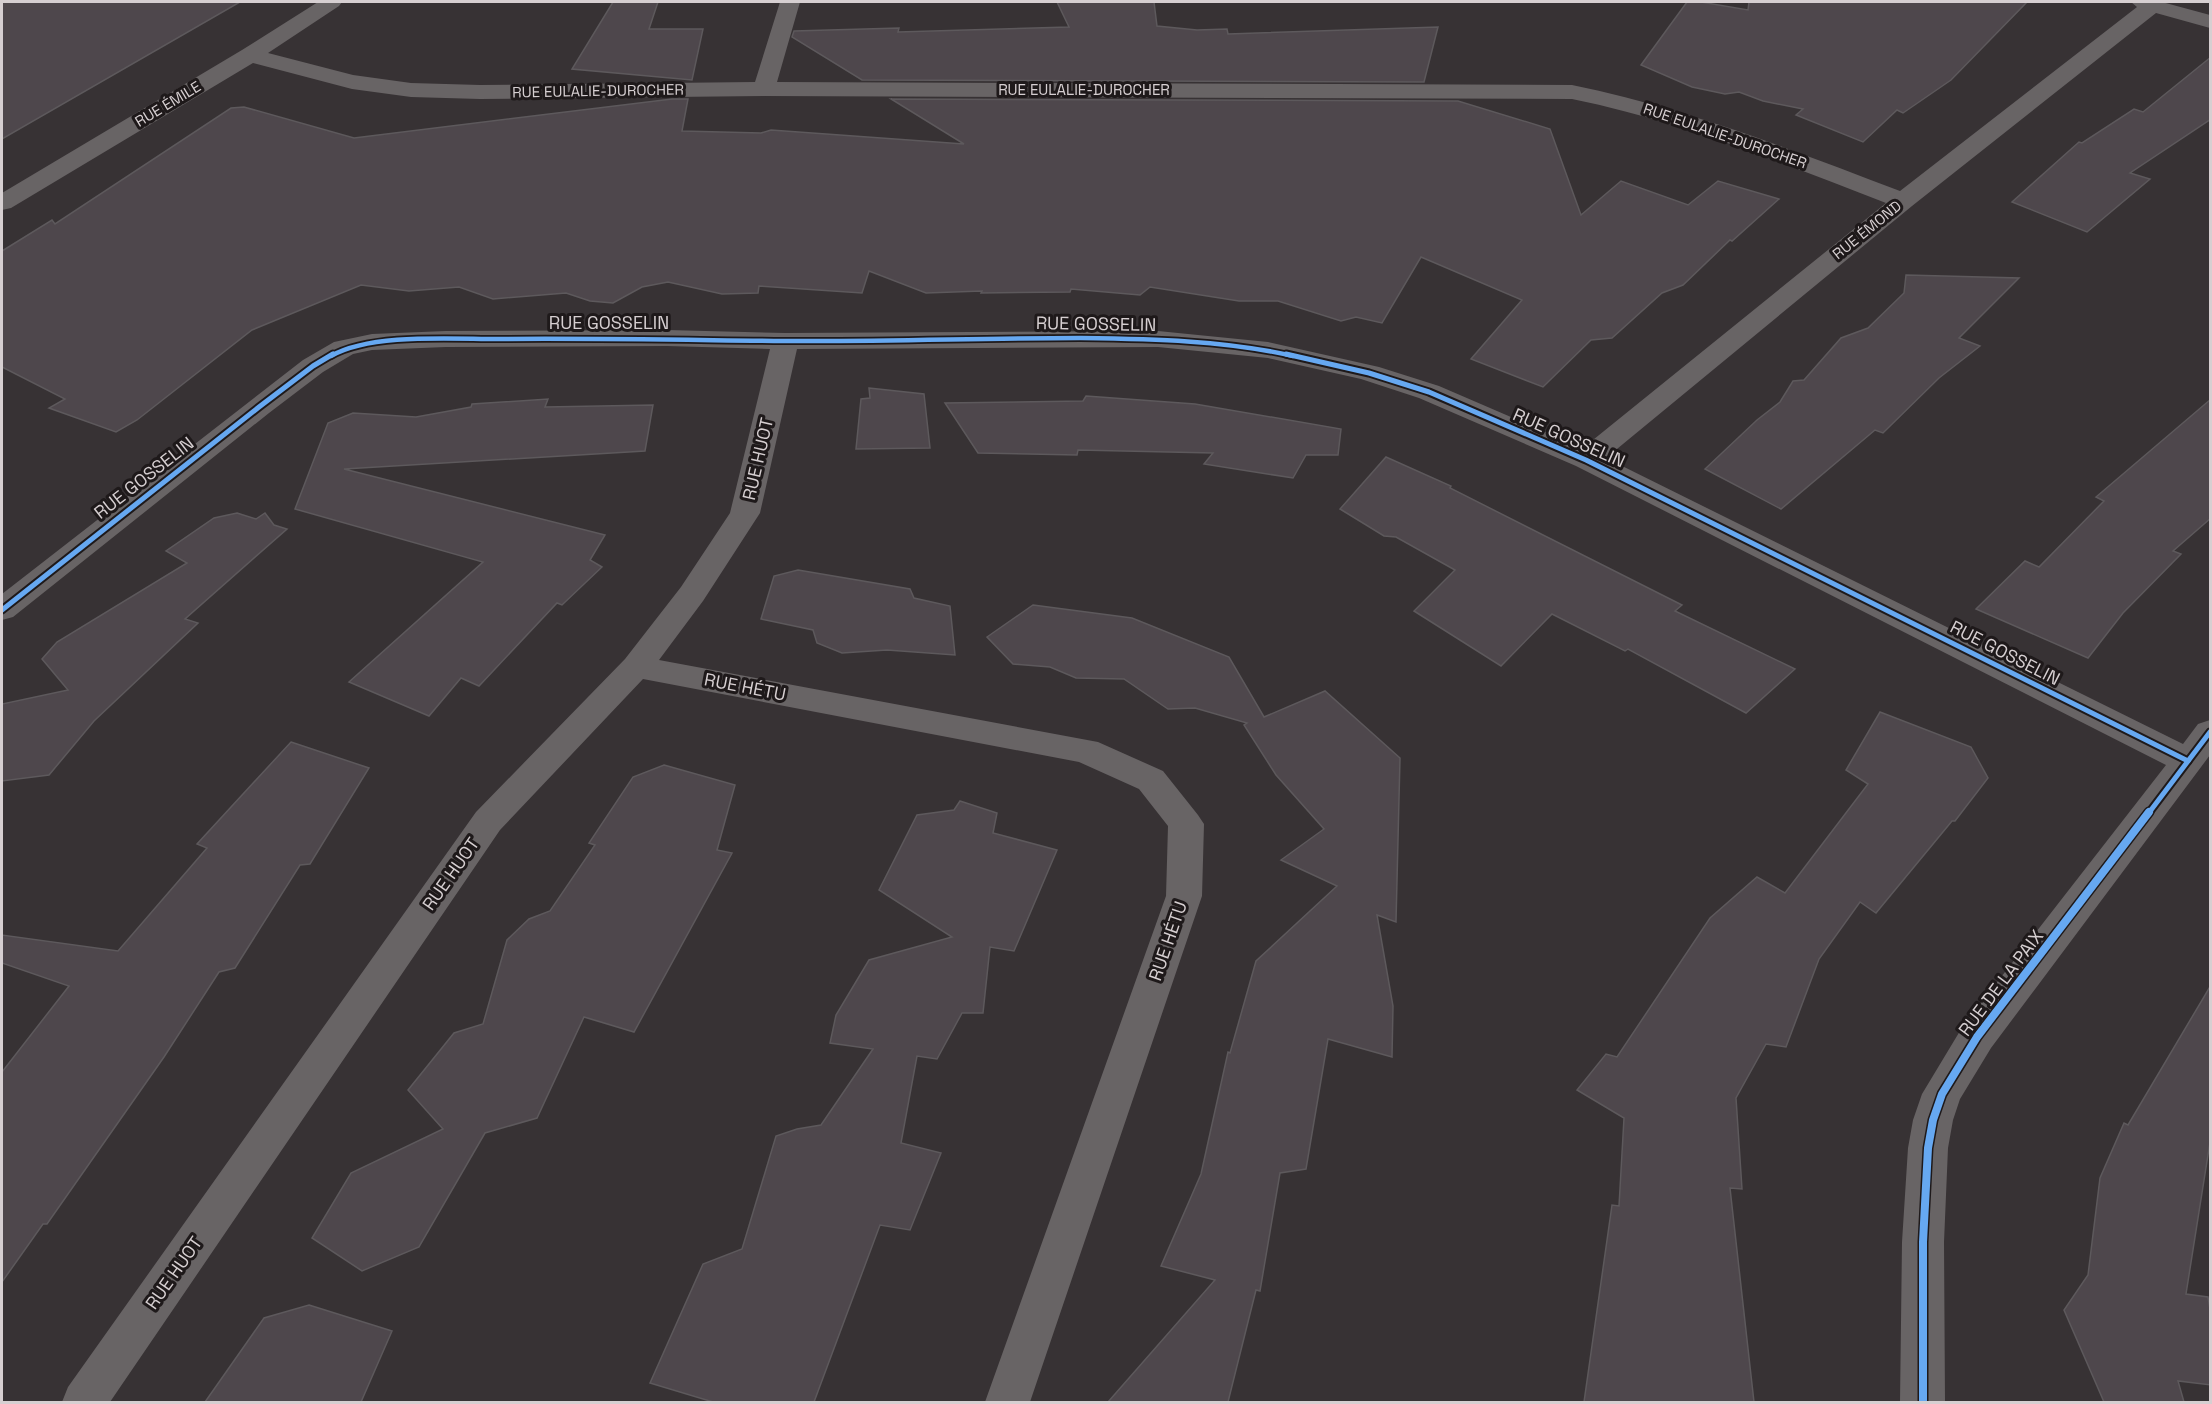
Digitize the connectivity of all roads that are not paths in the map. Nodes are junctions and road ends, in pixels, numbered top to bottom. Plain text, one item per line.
1 (332, 2) edge
2 (790, 2) edge
3 (2147, 3) edge
4 (2211, 22) edge
5 (250, 55) junction
6 (764, 89) junction
7 (1903, 201) junction
8 (2, 203) edge
9 (785, 341) junction
10 (1586, 460) junction
11 (2, 610) edge
12 (636, 667) junction
13 (2199, 747) edge
14 (84, 1402) edge
15 (1008, 1402) edge
16 (1923, 1402) edge

1 - 5 street, RUE ÉMILE
2 - 6 street
3 - 4 street
3 - 7 street, RUE ÉMOND
5 - 6 street, RUE EULALIE-DUROCHER
5 - 8 street, RUE ÉMILE
6 - 7 street, RUE EULALIE-DUROCHER
7 - 10 street, RUE ÉMOND
9 - 10 street, RUE GOSSELIN
9 - 11 street, RUE GOSSELIN
9 - 12 street, RUE HUOT
10 - 13 street, RUE GOSSELIN
12 - 14 street, RUE HUOT
12 - 15 street, RUE HÉTU
13 - 16 street, RUE DE LA PAIX

